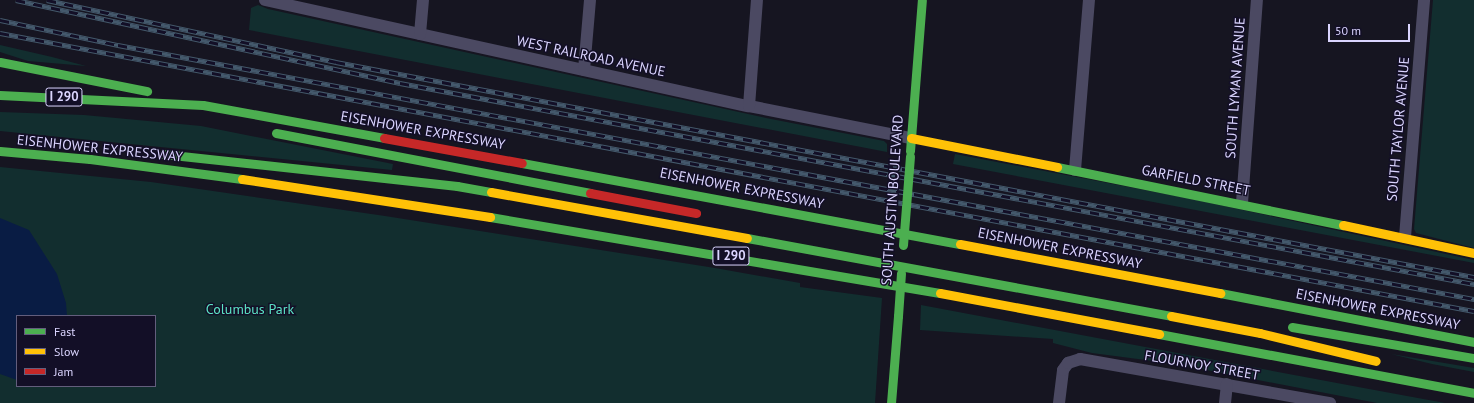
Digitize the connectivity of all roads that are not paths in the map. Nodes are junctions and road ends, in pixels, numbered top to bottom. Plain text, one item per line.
1 (266, 0) edge
2 (423, 0) edge
3 (590, 0) edge
4 (757, 0) edge
5 (922, 0) edge
6 (1089, 0) edge
7 (1257, 0) edge
8 (1424, 0) edge
9 (420, 34) junction
10 (0, 62) edge
11 (584, 70) junction
12 (0, 95) edge
13 (128, 99) junction
14 (203, 105) junction
15 (749, 106) junction
16 (186, 115) dead end
17 (263, 130) dead end
18 (911, 138) junction
19 (0, 152) edge
20 (153, 153) dead end
21 (1075, 170) junction
22 (1242, 203) junction
23 (704, 215) dead end
24 (1405, 237) junction
25 (1474, 253) edge
26 (902, 257) junction
27 (1285, 326) dead end
28 (1474, 342) edge
29 (1474, 358) edge
30 (1382, 362) dead end
31 (1405, 370) dead end
32 (1227, 384) junction
33 (1456, 390) junction
34 (1474, 394) edge
35 (891, 403) edge
36 (1059, 403) edge
37 (1225, 403) edge
38 (1330, 403) edge

1 - 9 street, WEST RAILROAD AVENUE
2 - 9 street
3 - 11 street
4 - 15 street
5 - 18 main road, SOUTH AUSTIN BOULEVARD
6 - 21 street
7 - 22 street, SOUTH LYMAN AVENUE
8 - 24 street, SOUTH TAYLOR AVENUE
9 - 11 street, WEST RAILROAD AVENUE
10 - 14 main road
11 - 15 street, WEST RAILROAD AVENUE
12 - 13 main road, EISENHOWER EXPRESSWAY / I 290
13 - 14 main road, EISENHOWER EXPRESSWAY / I 290
13 - 16 main road
14 - 28 main road, EISENHOWER EXPRESSWAY / I 290
15 - 18 street, WEST RAILROAD AVENUE
17 - 23 main road
18 - 21 main road, GARFIELD STREET
18 - 26 main road, SOUTH AUSTIN BOULEVARD, bridge
19 - 33 main road, EISENHOWER EXPRESSWAY / I 290
20 - 26 main road
21 - 22 main road, GARFIELD STREET
22 - 24 main road, GARFIELD STREET
24 - 25 main road, GARFIELD STREET
26 - 30 main road
26 - 35 main road, SOUTH AUSTIN BOULEVARD, bridge
27 - 29 main road
31 - 33 main road
32 - 36 street, FLOURNOY STREET
32 - 37 street
32 - 38 street, FLOURNOY STREET
33 - 34 main road, EISENHOWER EXPRESSWAY / I 290

